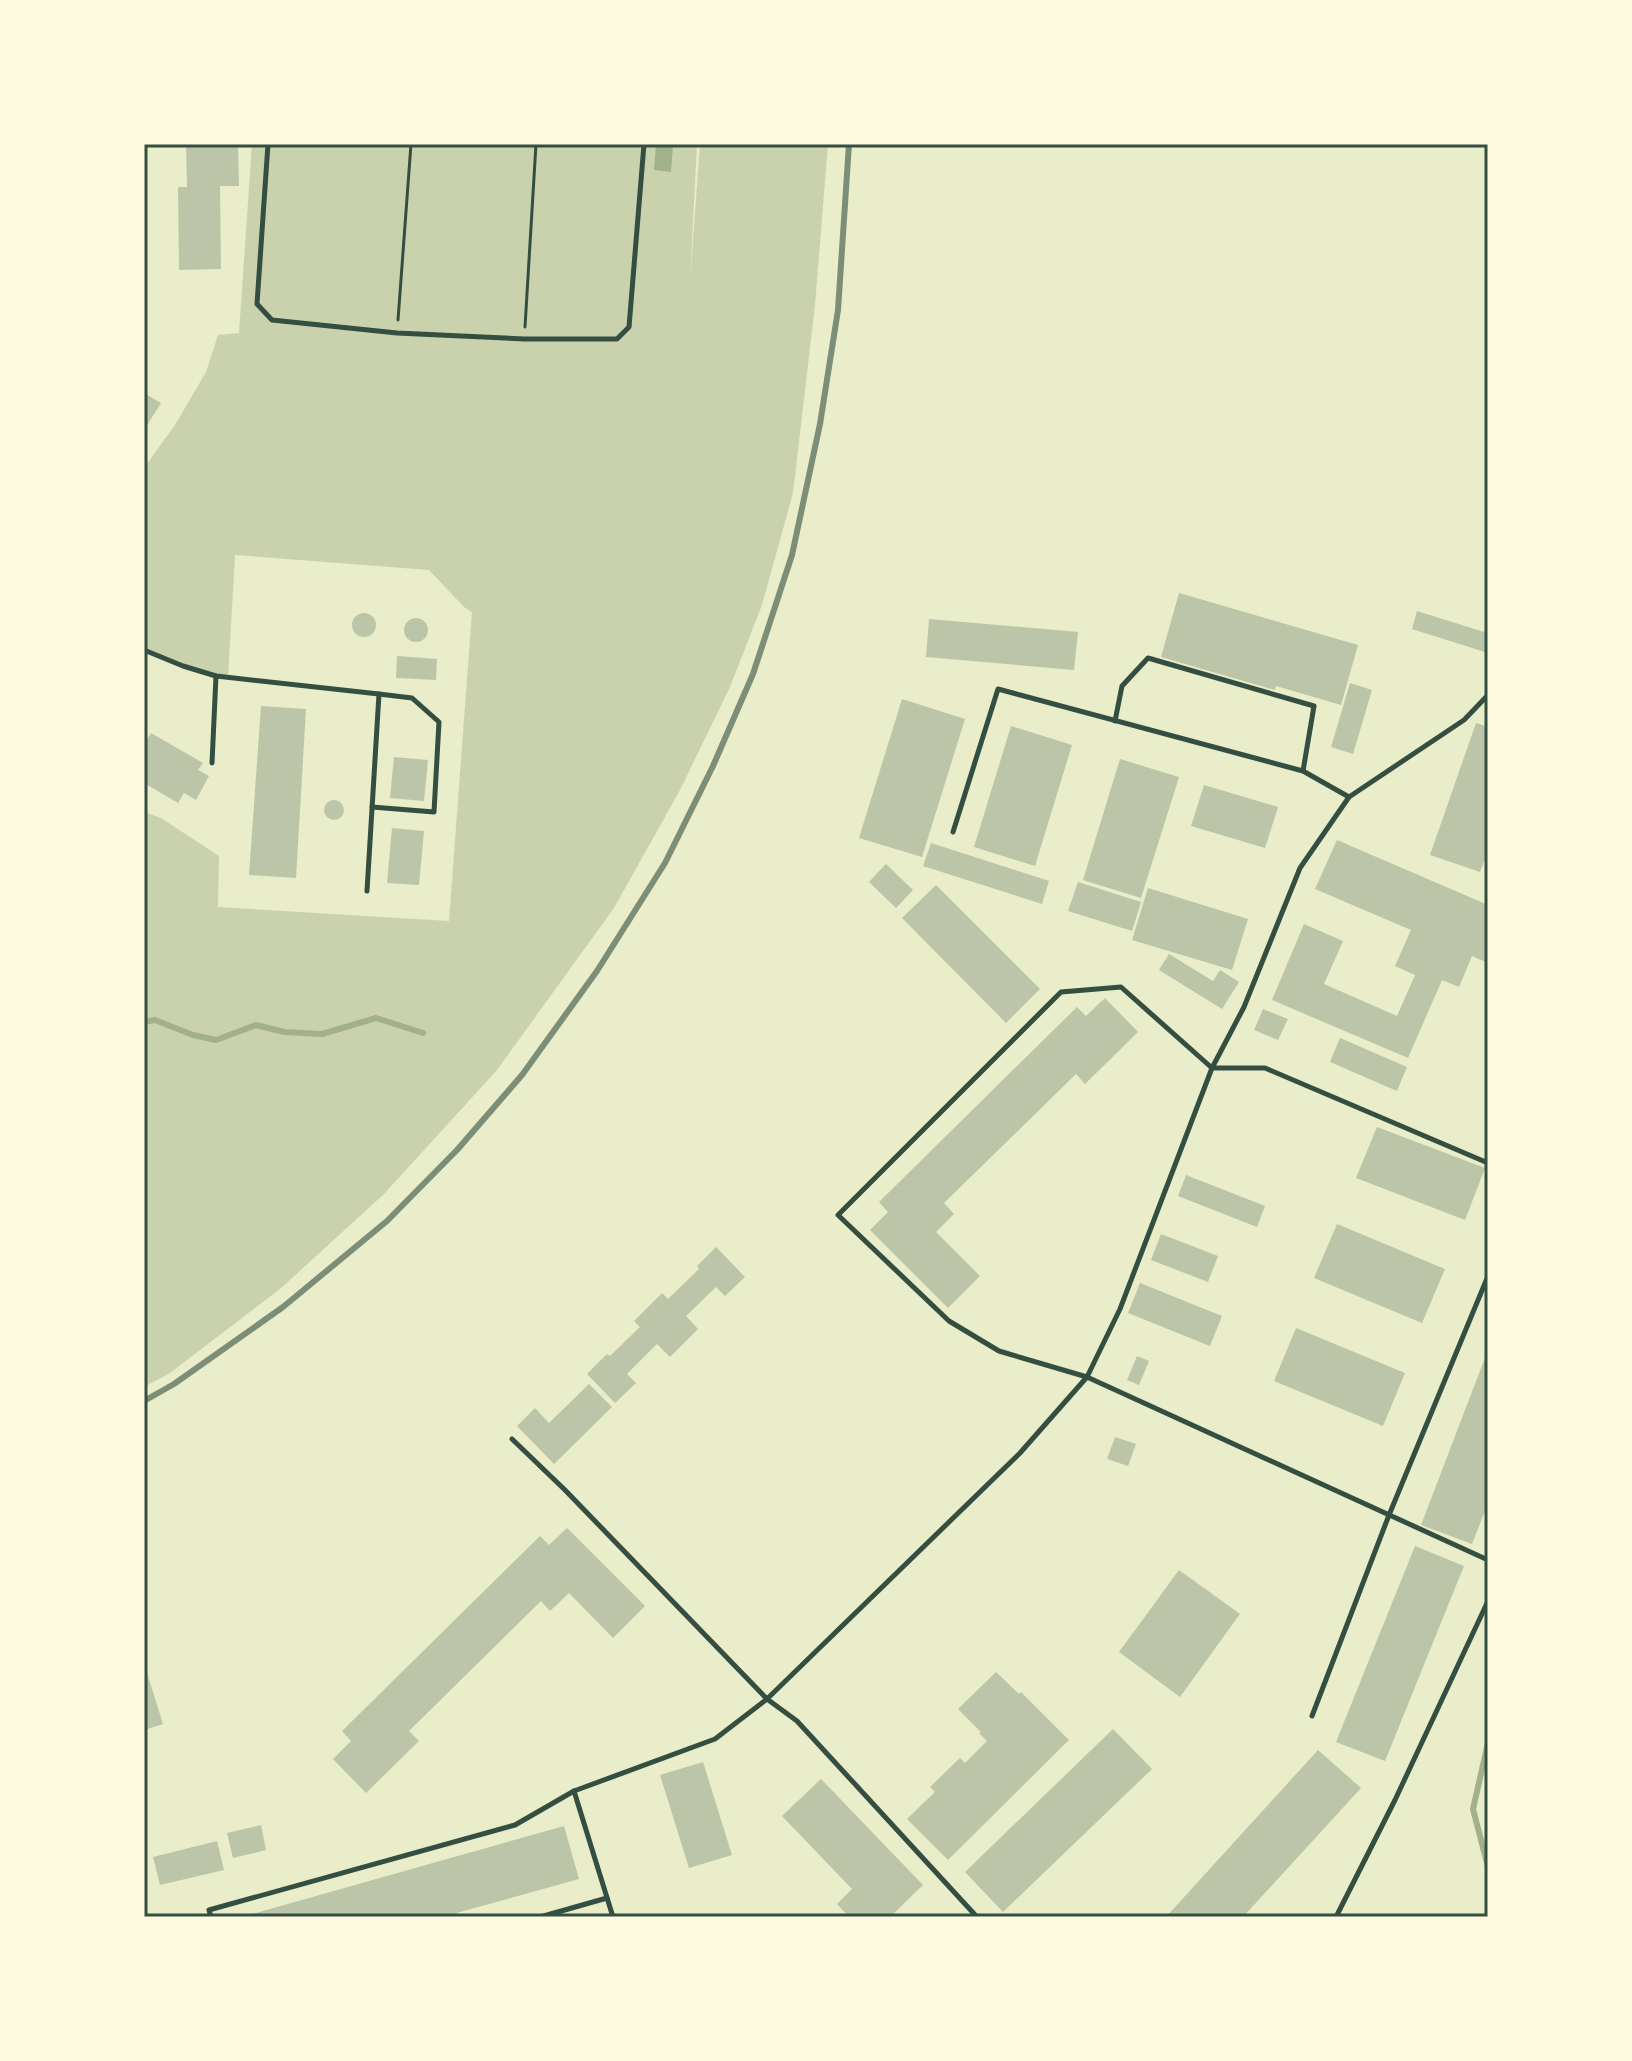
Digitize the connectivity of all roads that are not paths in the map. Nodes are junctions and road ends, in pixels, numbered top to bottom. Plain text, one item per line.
1 (268, 144) edge
2 (644, 144) edge
3 (144, 650) edge
4 (216, 676) junction
5 (379, 694) junction
6 (1488, 695) edge
7 (1115, 721) junction
8 (212, 763) dead end
9 (1303, 771) junction
10 (1349, 797) junction
11 (372, 807) junction
12 (953, 832) dead end
13 (367, 891) dead end
14 (1212, 1068) junction
15 (1488, 1163) edge
16 (1488, 1276) edge
17 (1087, 1377) junction
18 (512, 1439) dead end
19 (1389, 1515) junction
20 (1488, 1560) edge
21 (1488, 1601) edge
22 (767, 1699) junction
23 (1312, 1716) dead end
24 (574, 1791) junction
25 (607, 1898) junction
26 (211, 1917) edge
27 (540, 1917) edge
28 (613, 1917) edge
29 (977, 1917) edge
30 (1336, 1917) edge

1 - 2 lane
3 - 4 lane
4 - 5 lane
4 - 8 lane
5 - 11 lane
5 - 11 lane
6 - 10 lane
7 - 9 lane
7 - 9 lane
7 - 12 lane
9 - 10 lane
10 - 14 lane
11 - 13 lane
14 - 15 lane
14 - 17 lane
14 - 17 lane
16 - 19 lane
17 - 19 lane
17 - 22 lane
18 - 22 lane
19 - 20 lane
19 - 23 lane
21 - 30 lane
22 - 24 lane
22 - 29 lane
24 - 25 lane
24 - 26 lane
25 - 27 lane
25 - 28 lane

